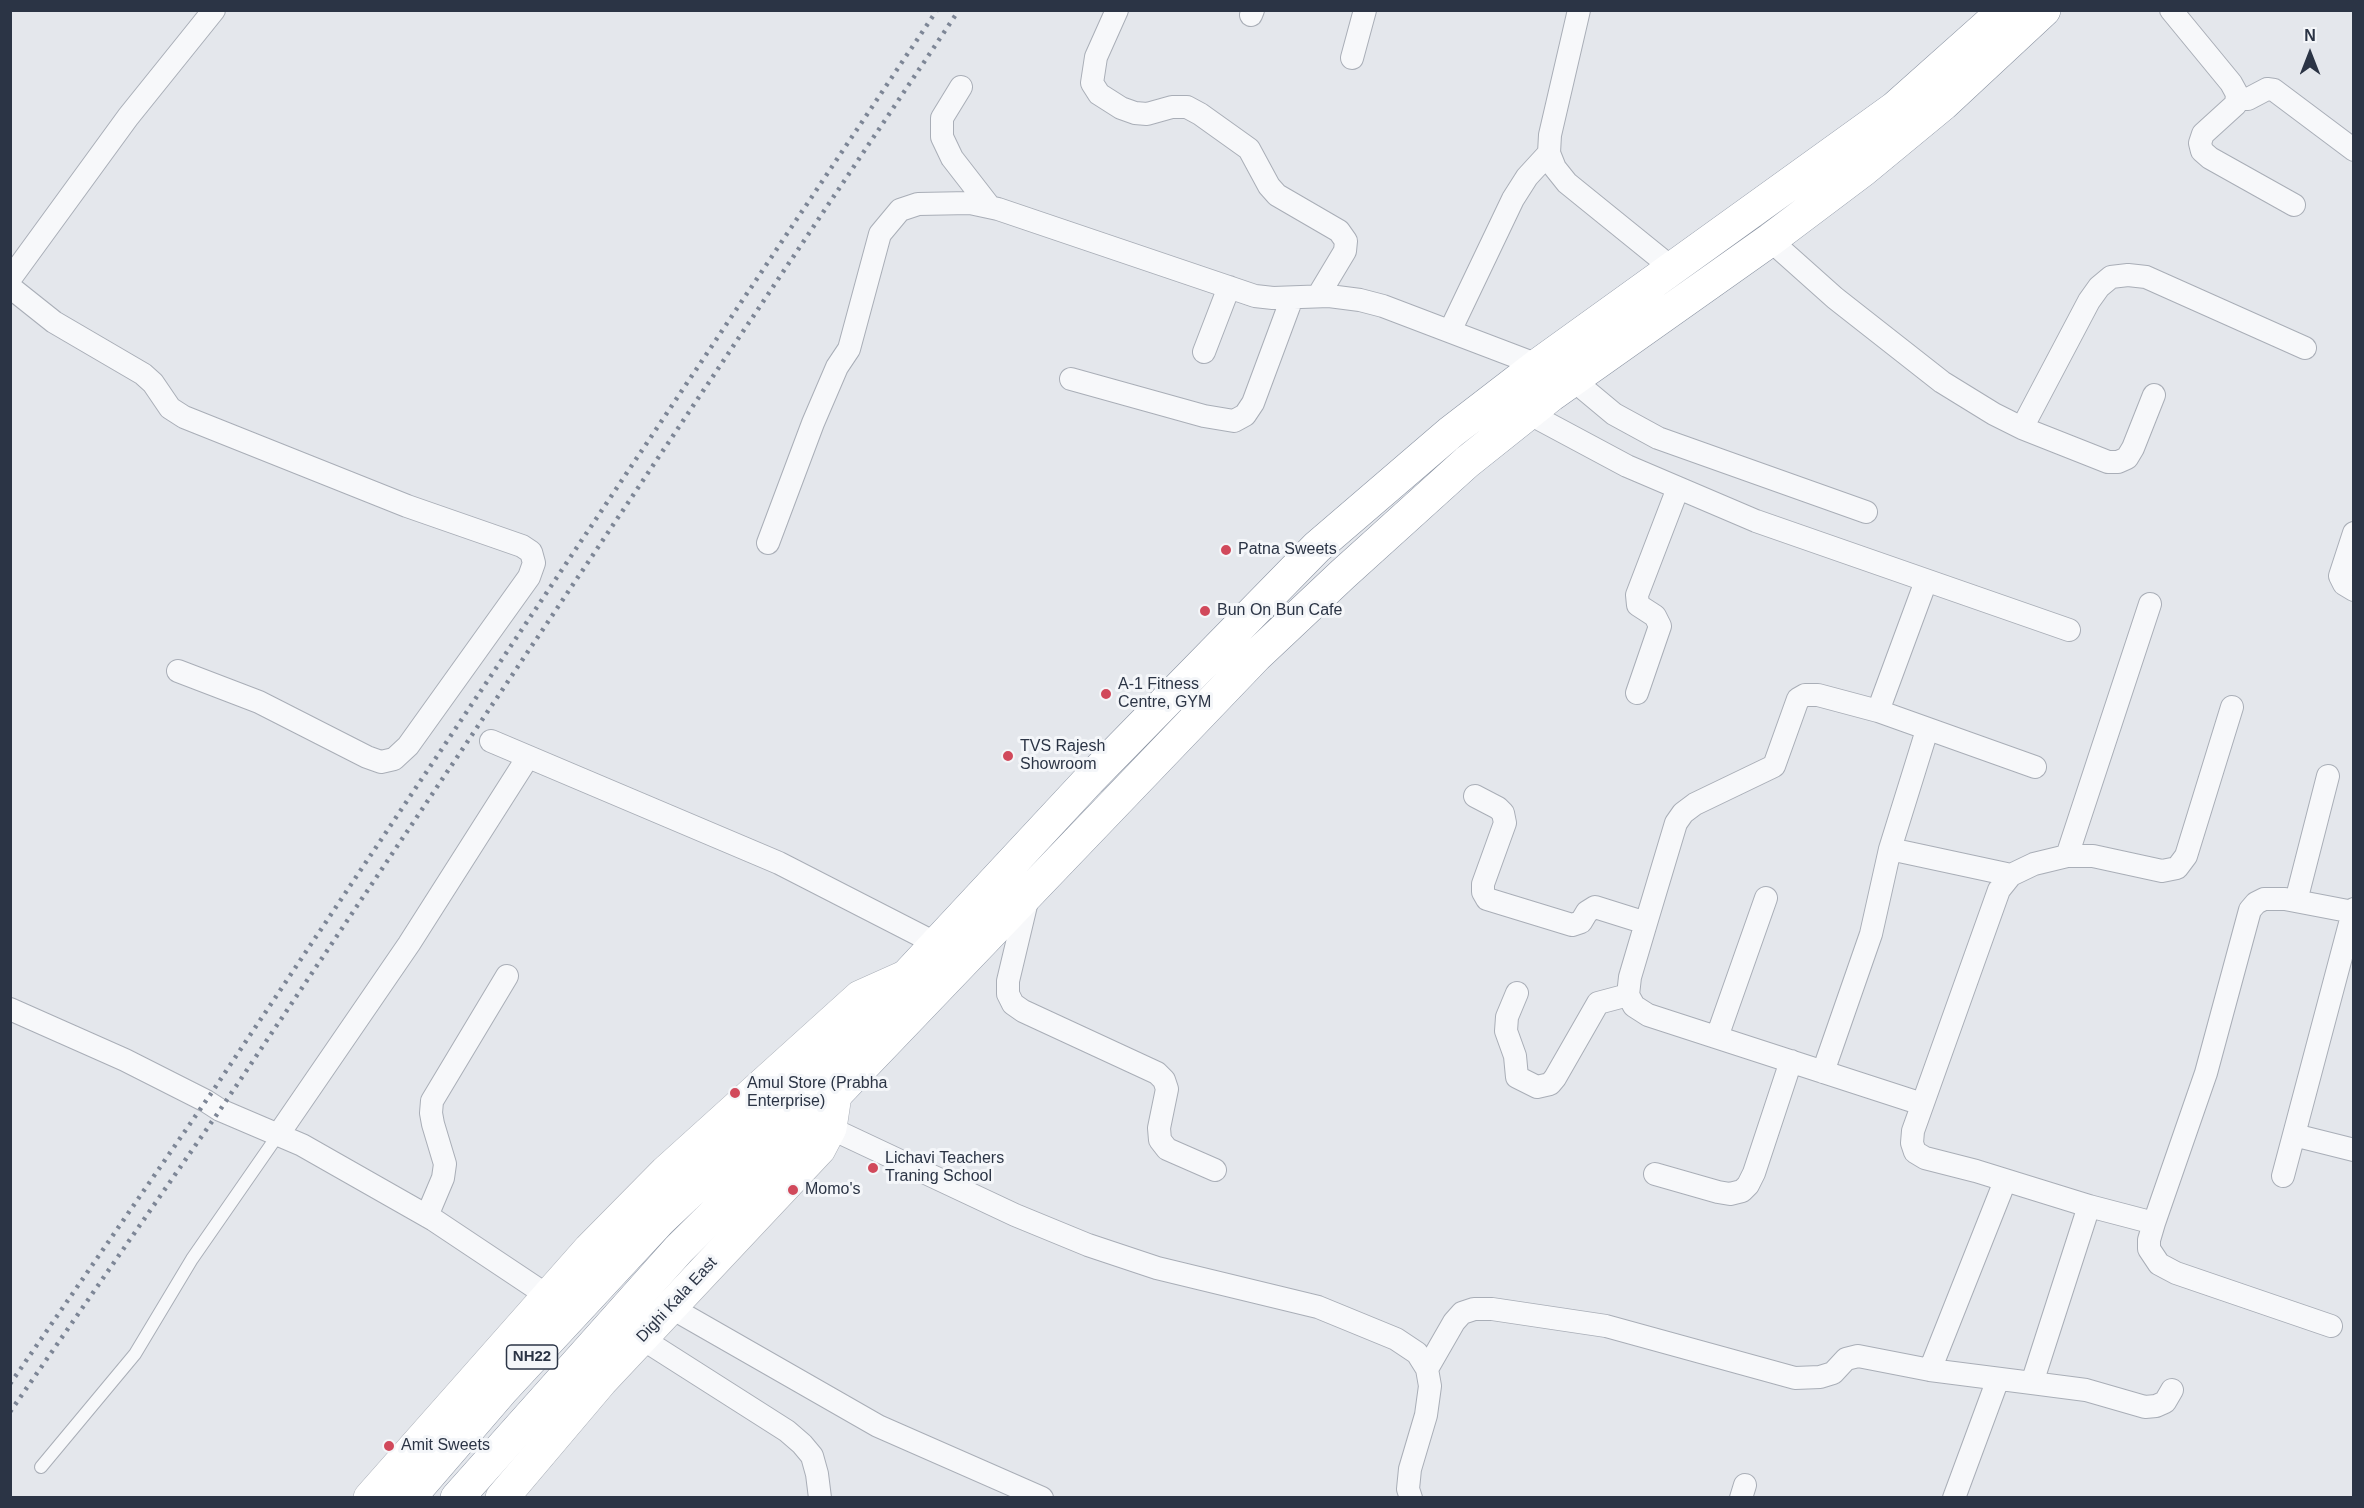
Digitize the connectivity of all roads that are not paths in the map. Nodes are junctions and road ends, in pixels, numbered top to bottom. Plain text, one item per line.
1 (214, 10) edge
2 (1117, 10) edge
3 (1365, 10) edge
4 (1579, 10) edge
5 (2006, 10) edge
6 (2044, 10) edge
7 (2170, 10) edge
8 (1352, 58) dead end
9 (961, 87) dead end
10 (2237, 99) junction
11 (2354, 150) edge
12 (1549, 153) junction
13 (2294, 205) dead end
14 (990, 207) junction
15 (1770, 240) junction
16 (1672, 268) junction
17 (10, 279) edge
18 (10, 287) edge
19 (1229, 287) junction
20 (1318, 296) junction
21 (1292, 298) junction
22 (1450, 331) junction
23 (2306, 348) dead end
24 (1204, 352) dead end
25 (1538, 365) junction
26 (1071, 379) dead end
27 (1572, 379) junction
28 (2154, 395) dead end
29 (1528, 413) junction
30 (2022, 428) junction
31 (1678, 488) junction
32 (1866, 512) dead end
33 (2354, 533) edge
34 (768, 543) dead end
35 (1926, 581) junction
36 (2354, 591) edge
37 (2150, 603) dead end
38 (2068, 630) dead end
39 (178, 671) dead end
40 (1637, 693) dead end
41 (2232, 708) dead end
42 (1878, 711) junction
43 (1927, 730) junction
44 (491, 741) dead end
45 (528, 757) junction
46 (2035, 767) dead end
47 (2328, 776) dead end
48 (1475, 796) dead end
49 (1890, 849) junction
50 (2067, 856) junction
51 (2011, 875) junction
52 (1028, 895) junction
53 (1766, 898) dead end
54 (2296, 901) junction
55 (2353, 910) edge
56 (1646, 923) junction
57 (938, 944) junction
58 (507, 976) dead end
59 (907, 976) junction
60 (1517, 993) dead end
61 (1628, 995) junction
62 (10, 1009) edge
63 (1717, 1037) junction
64 (1791, 1061) junction
65 (1823, 1072) junction
66 (835, 1095) junction
67 (1922, 1104) junction
68 (830, 1128) junction
69 (278, 1135) junction
70 (2294, 1135) junction
71 (2354, 1150) edge
72 (1215, 1170) dead end
73 (1655, 1174) dead end
74 (2283, 1176) dead end
75 (2005, 1181) junction
76 (2089, 1206) junction
77 (427, 1216) junction
78 (2154, 1223) junction
79 (548, 1296) junction
80 (670, 1307) junction
81 (2331, 1326) dead end
82 (641, 1338) junction
83 (1427, 1369) junction
84 (1930, 1370) junction
85 (1998, 1379) junction
86 (2032, 1383) junction
87 (2172, 1390) dead end
88 (41, 1467) dead end
89 (370, 1497) edge
90 (409, 1497) edge
91 (457, 1497) edge
92 (502, 1497) edge
93 (820, 1497) edge
94 (1042, 1497) edge
95 (1411, 1497) edge
96 (1954, 1497) edge

1 - 17 street
2 - 20 street
3 - 8 street
4 - 12 street
5 - 16 main road, NH22
6 - 15 main road, NH22
7 - 10 street
9 - 14 street
10 - 11 street
10 - 13 street
12 - 16 street
12 - 22 street
14 - 19 street
14 - 34 street
15 - 27 main road, NH22
15 - 30 street
16 - 25 main road, NH22
18 - 39 street
19 - 21 street
19 - 24 street
20 - 21 street
20 - 22 street
21 - 26 street
22 - 25 street
23 - 30 street
25 - 57 main road, NH22
27 - 29 main road, NH22
27 - 32 street
28 - 30 street
29 - 31 street
29 - 52 main road, NH22
31 - 35 street
31 - 40 street
33 - 36 street
35 - 38 street
35 - 42 street
37 - 50 street
41 - 50 street
42 - 43 street
42 - 56 street
43 - 46 street
43 - 49 street
44 - 45 street
45 - 57 street
45 - 69 street
47 - 54 street
48 - 56 street
49 - 51 street
49 - 65 street
50 - 51 street
51 - 67 street
52 - 66 main road, NH22
52 - 72 street
53 - 63 street
54 - 55 street
54 - 78 street
55 - 70 street
56 - 61 street
57 - 59 main road, NH22
58 - 77 street
59 - 79 main road
59 - 90 main road, NH22
60 - 61 street
61 - 63 street
62 - 69 street
63 - 64 street
64 - 65 street
64 - 73 street
65 - 67 street
66 - 68 main road, Dighi Kala East
66 - 91 main road, NH22
67 - 75 street
68 - 80 main road, Dighi Kala East
68 - 83 street
69 - 77 street
69 - 88 lane
70 - 71 street
70 - 74 street
75 - 76 street
75 - 84 street
76 - 78 street
76 - 86 street
77 - 79 street
78 - 81 street
79 - 89 main road
80 - 82 main road, Dighi Kala East
80 - 94 street
82 - 92 main road, Dighi Kala East
82 - 93 street
83 - 84 street
83 - 95 street
84 - 85 street
85 - 86 street
85 - 96 street
86 - 87 street

